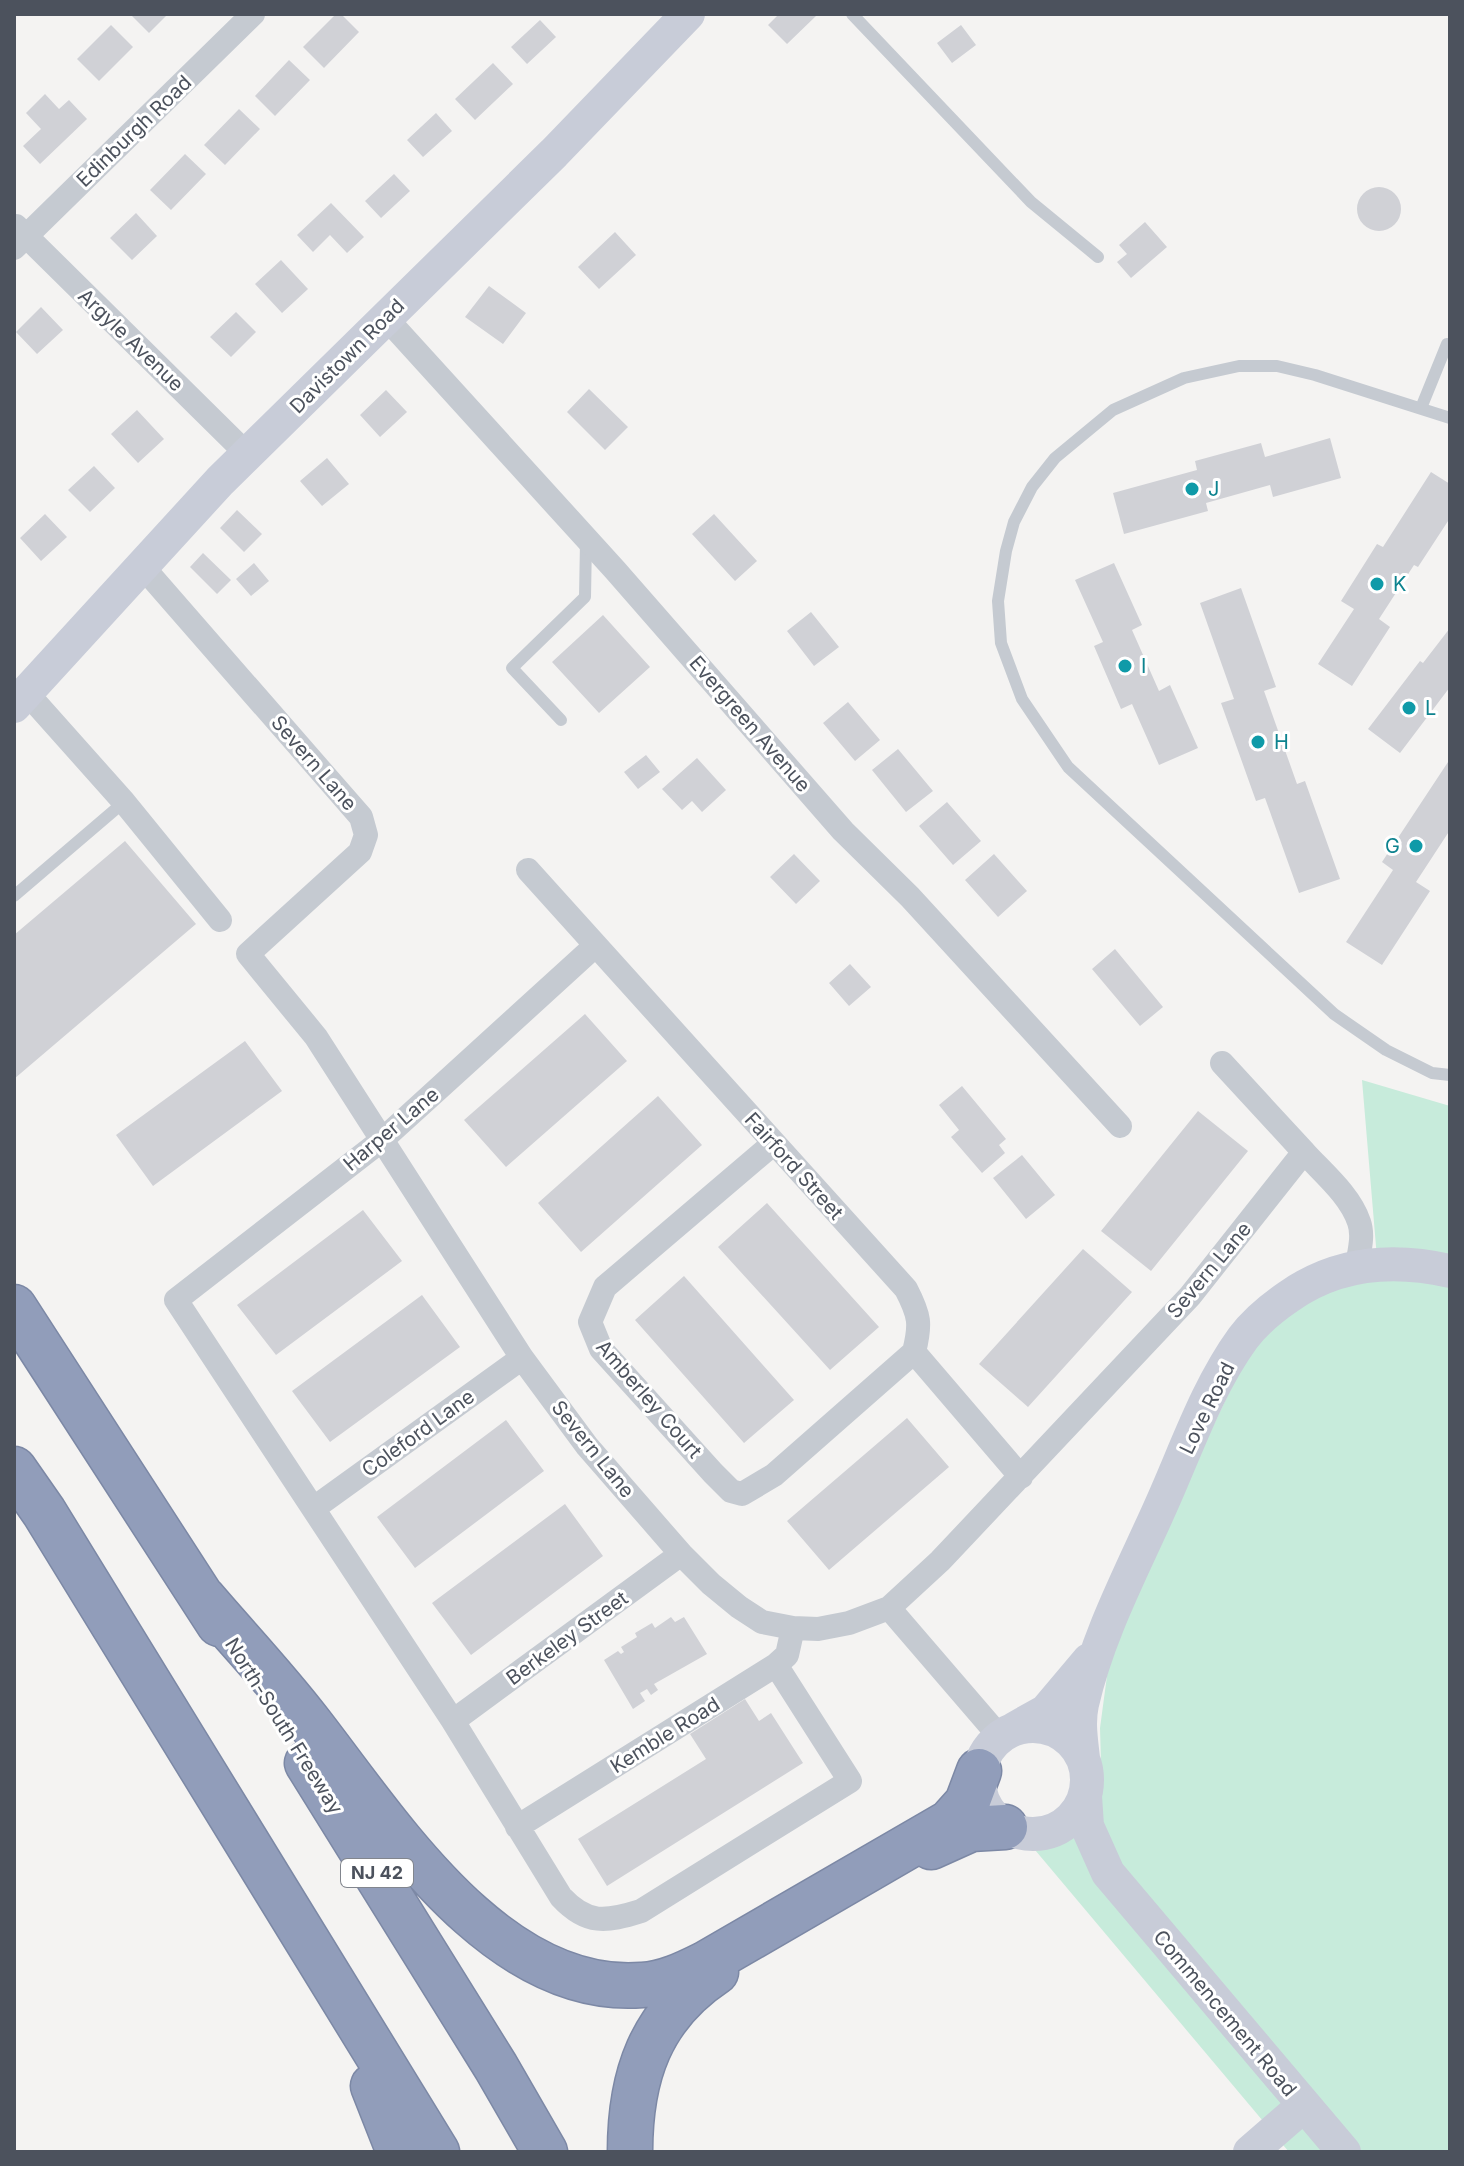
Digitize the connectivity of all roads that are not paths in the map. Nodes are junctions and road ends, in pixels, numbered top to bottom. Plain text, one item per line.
1 (253, 14) edge
2 (688, 14) edge
3 (852, 14) edge
4 (18, 236) edge
5 (1098, 257) dead end
6 (386, 318) junction
7 (1450, 345) edge
8 (1421, 408) junction
9 (1450, 418) edge
10 (247, 454) junction
11 (587, 538) junction
12 (142, 566) junction
13 (20, 699) edge
14 (561, 720) dead end
15 (124, 802) junction
16 (528, 870) dead end
17 (14, 896) edge
18 (220, 920) dead end
19 (595, 946) junction
20 (1222, 1063) dead end
21 (1450, 1075) edge
22 (1120, 1126) dead end
23 (382, 1140) junction
24 (774, 1143) junction
25 (1304, 1152) junction
26 (1357, 1266) junction
27 (1450, 1271) edge
28 (14, 1307) edge
29 (914, 1352) junction
30 (522, 1358) junction
31 (14, 1469) edge
32 (1021, 1477) junction
33 (314, 1508) junction
34 (681, 1554) junction
35 (203, 1598) junction
36 (889, 1608) junction
37 (793, 1628) junction
38 (1099, 1647) junction
39 (776, 1665) junction
40 (453, 1721) junction
41 (997, 1746) junction
42 (1083, 1758) junction
43 (1085, 1796) junction
44 (517, 1827) junction
45 (1020, 1831) junction
46 (1108, 1873) junction
47 (272, 1879) junction
48 (1303, 2106) junction
49 (399, 2152) edge
50 (437, 2152) edge
51 (545, 2152) edge
52 (630, 2152) edge
53 (1250, 2152) edge
54 (1344, 2152) edge

1 - 4 street, Edinburgh Road
2 - 6 street, Davistown Road
3 - 5 lane
4 - 10 street, Argyle Avenue
6 - 10 street, Davistown Road
6 - 11 street, Evergreen Avenue
7 - 8 lane
8 - 9 lane
8 - 21 lane
10 - 12 street, Davistown Road
11 - 14 lane
11 - 22 street, Evergreen Avenue
12 - 13 street, Davistown Road
12 - 23 street, Severn Lane
13 - 15 street
15 - 17 lane
15 - 18 street
16 - 19 street, Fairford Street
19 - 23 street, Harper Lane
19 - 24 street, Fairford Street
20 - 25 street
23 - 30 street, Severn Lane
23 - 33 street, Harper Lane
24 - 29 street, Fairford Street
24 - 29 street, Amberley Court
25 - 26 street
25 - 32 street, Severn Lane
26 - 27 street, Love Road
26 - 38 street, Love Road
28 - 35 highway, North-South Freeway / NJ 42
29 - 32 street
30 - 33 street, Coleford Lane
30 - 34 street, Severn Lane
31 - 47 highway
32 - 36 street, Severn Lane
33 - 40 street
34 - 37 street, Severn Lane
34 - 40 street, Berkeley Street
35 - 41 highway
35 - 51 highway, North-South Freeway / NJ 42
36 - 37 street, Severn Lane
36 - 41 street
37 - 39 street
38 - 41 street, Love Road
38 - 42 street, Love Road
39 - 44 street, Kemble Road
39 - 44 street
40 - 44 street
41 - 42 street
41 - 45 street
42 - 43 street
43 - 45 street
43 - 46 street, Commencement Road
45 - 46 street, Commencement Road
45 - 52 highway
46 - 48 street, Commencement Road
47 - 49 highway
47 - 50 highway
48 - 53 street
48 - 54 street, Commencement Road

